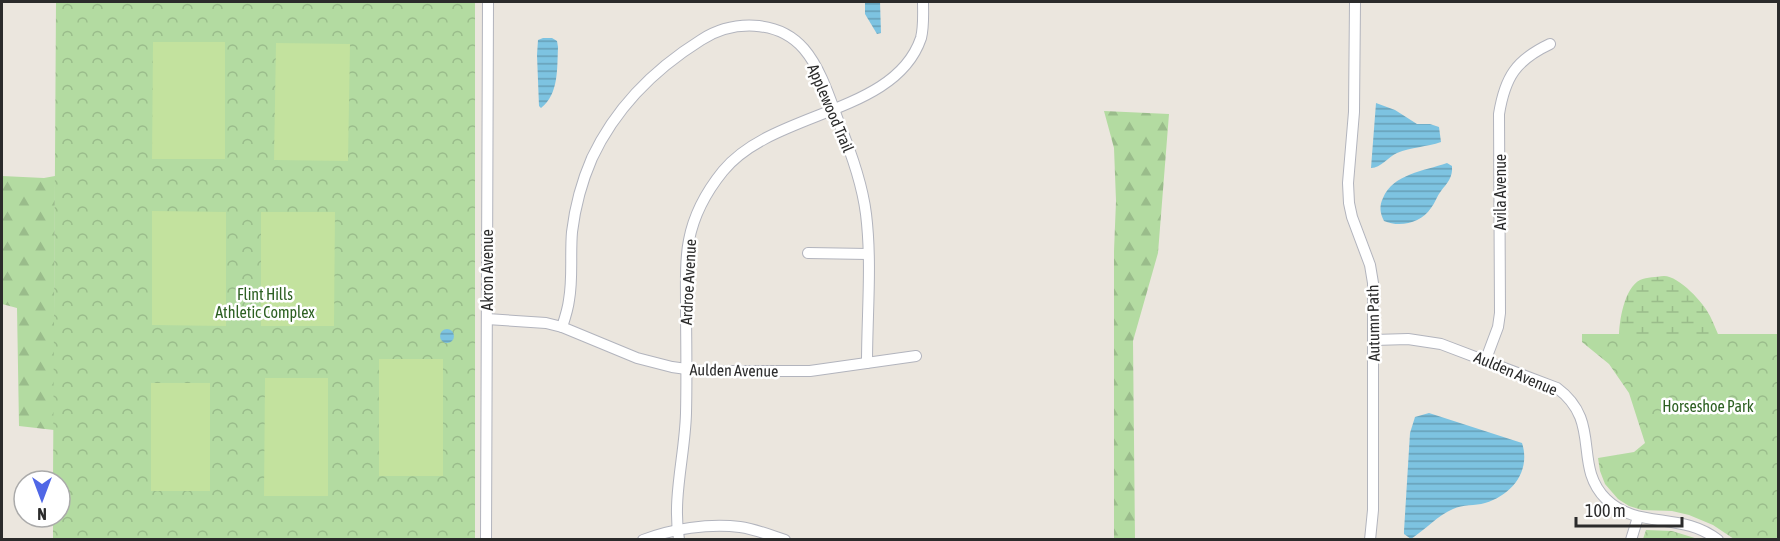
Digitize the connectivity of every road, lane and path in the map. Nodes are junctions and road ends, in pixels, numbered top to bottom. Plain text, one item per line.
1 (488, 2) edge
2 (923, 2) edge
3 (1355, 2) edge
4 (1550, 44) dead end
5 (833, 108) junction
6 (808, 253) dead end
7 (868, 254) junction
8 (487, 319) junction
9 (562, 327) junction
10 (1374, 340) junction
11 (916, 356) dead end
12 (1486, 359) junction
13 (867, 363) junction
14 (686, 369) junction
15 (1638, 517) junction
16 (679, 535) edge
17 (486, 540) edge
18 (643, 540) edge
19 (785, 540) edge
20 (1370, 540) edge
21 (1631, 540) edge
22 (1718, 540) edge

1 - 8 street, Akron Avenue
2 - 5 street, Ardroe Avenue
3 - 10 street, Autumn Path
4 - 12 street, Avila Avenue
5 - 7 street, Applewood Trail
5 - 9 street, Applewood Trail
5 - 14 street, Ardroe Avenue
6 - 7 street
7 - 13 street, Applewood Trail
8 - 9 street, Aulden Avenue
8 - 17 street, Akron Avenue
9 - 14 street, Aulden Avenue
10 - 12 street, Aulden Avenue
10 - 20 street, Autumn Path
11 - 13 street, Aulden Avenue
12 - 15 street, Aulden Avenue
13 - 14 street, Aulden Avenue
14 - 16 street, Ardroe Avenue
15 - 21 street
15 - 22 street, Aulden Avenue
16 - 18 street
16 - 19 street

